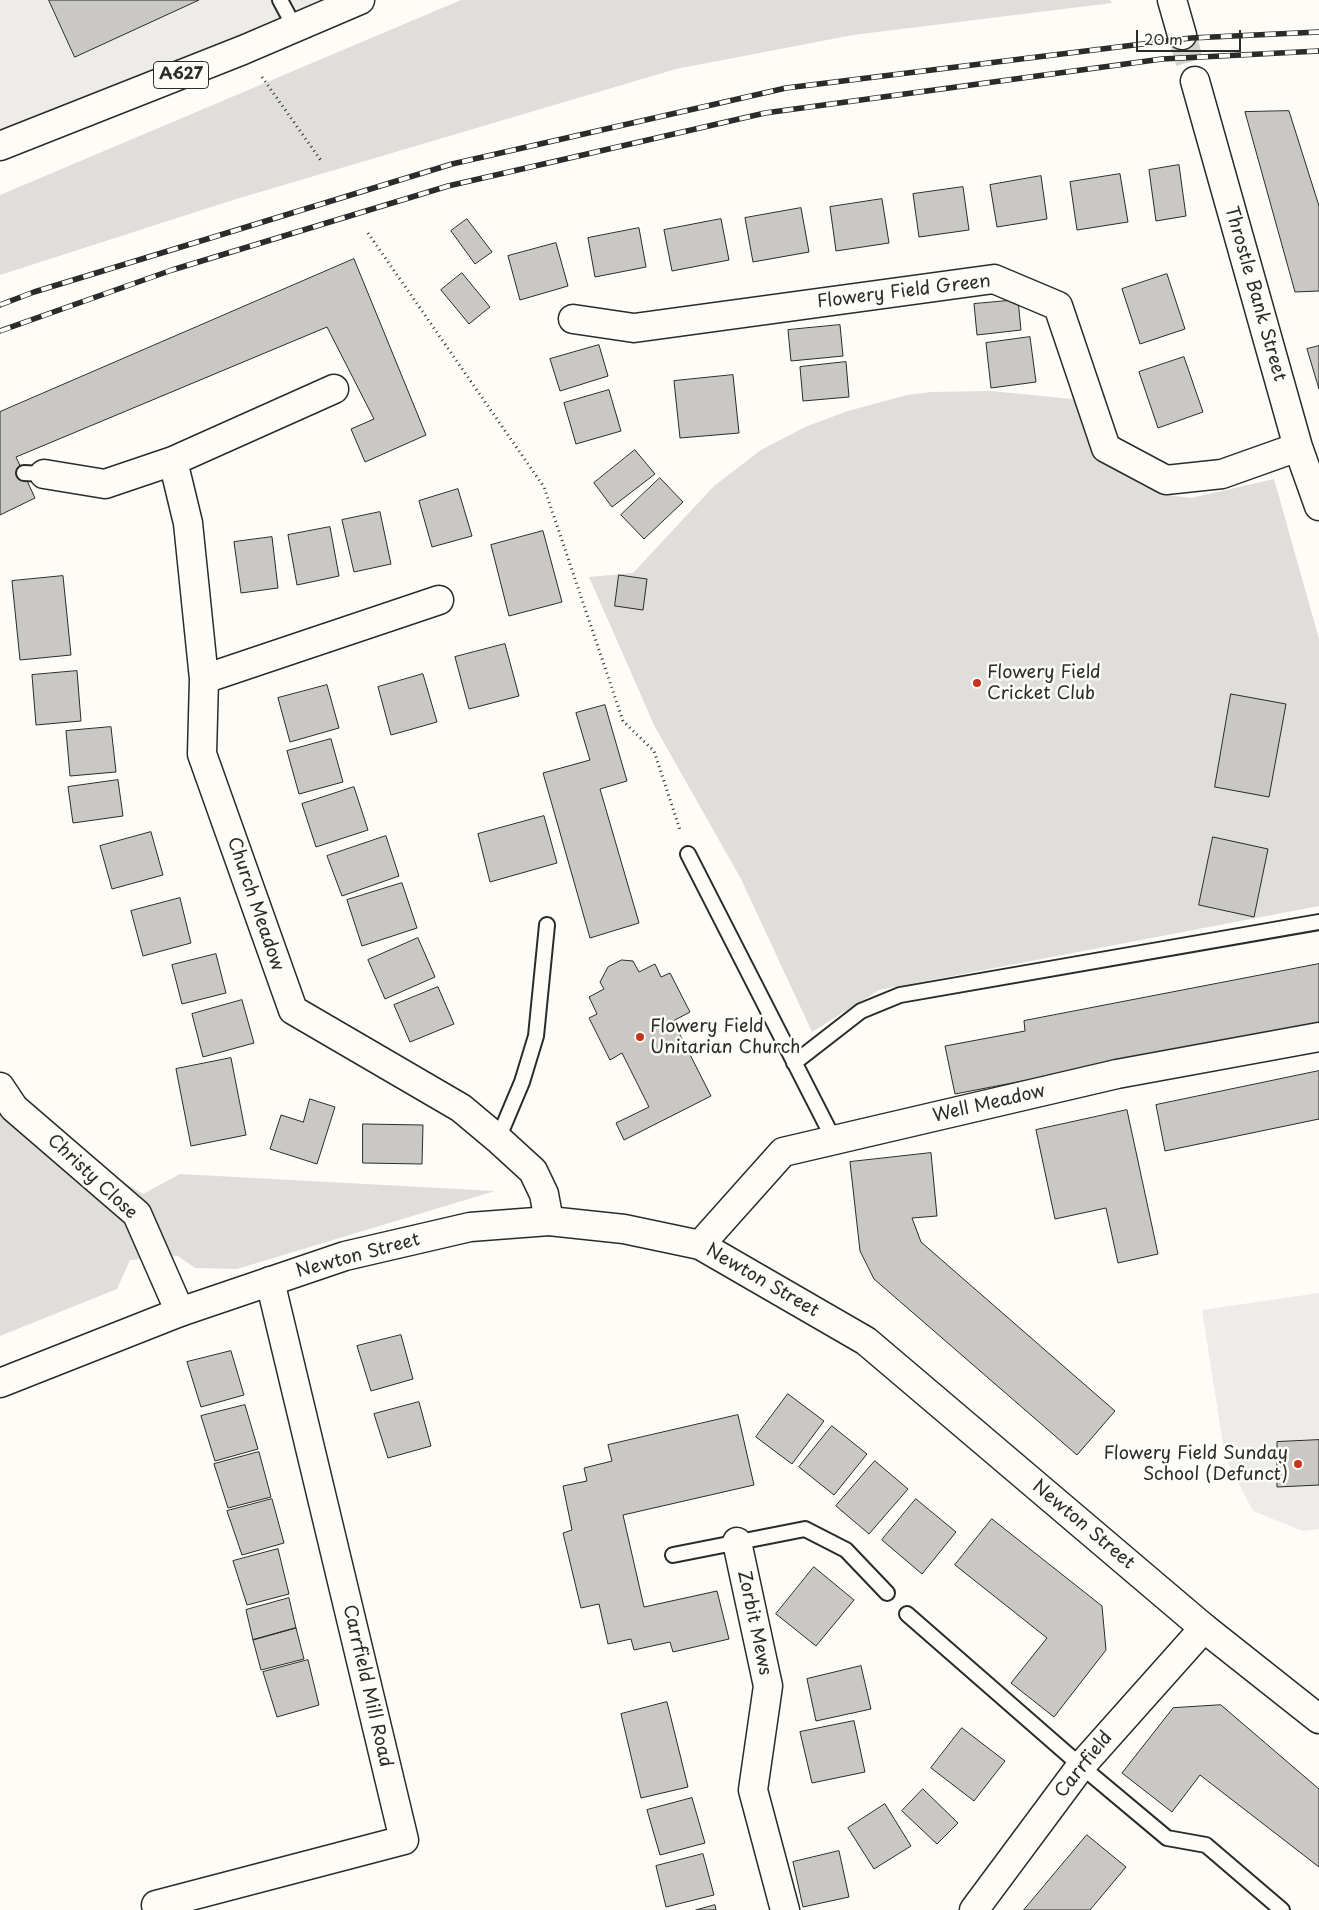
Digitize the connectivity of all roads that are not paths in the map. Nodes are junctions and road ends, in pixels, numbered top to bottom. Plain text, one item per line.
1 (280, 0) edge
2 (360, 0) edge
3 (1172, 0) edge
4 (295, 28) junction
5 (1182, 35) tunnel mouth
6 (1195, 81) tunnel mouth
7 (0, 146) edge
8 (573, 319) dead end
9 (334, 388) dead end
10 (1298, 447) junction
11 (173, 461) junction
12 (34, 474) dead end
13 (1319, 506) edge
14 (439, 600) dead end
15 (204, 679) junction
16 (688, 854) road end
17 (1319, 922) edge
18 (547, 925) dead end
19 (1319, 1037) edge
20 (794, 1063) junction
21 (7, 1097) edge
22 (498, 1139) junction
23 (834, 1140) junction
24 (549, 1221) junction
25 (700, 1245) junction
26 (270, 1281) junction
27 (180, 1312) junction
28 (0, 1383) edge
29 (737, 1542) junction
30 (673, 1555) dead end
31 (887, 1592) dead end
32 (907, 1614) dead end
33 (1204, 1628) junction
34 (1319, 1719) edge
35 (1081, 1766) junction
36 (156, 1905) dead end
37 (784, 1910) edge
38 (974, 1910) edge
39 (1282, 1910) edge

1 - 4 lane
2 - 4 street, A627
3 - 5 street
4 - 7 street, A627
6 - 10 street, Throstle Bank Street
8 - 10 street, Flowery Field Green
9 - 11 street
10 - 13 street, Throstle Bank Street
11 - 12 street
11 - 15 street, Church Meadow
14 - 15 street
15 - 22 street, Church Meadow
16 - 20 lane
17 - 20 lane
18 - 22 lane
19 - 23 street, Well Meadow
20 - 23 lane
21 - 27 street, Christy Close
22 - 24 street, Church Meadow
23 - 25 street, Well Meadow
24 - 25 street, Newton Street
24 - 26 street, Newton Street
25 - 33 street, Newton Street
26 - 27 street, Newton Street
26 - 36 street, Carrfield Mill Road
27 - 28 street, Newton Street
29 - 30 lane
29 - 31 lane
29 - 37 street, Zorbit Mews
32 - 35 lane
33 - 34 street, Newton Street
33 - 35 street, Carrfield
35 - 38 street, Carrfield
35 - 39 lane

